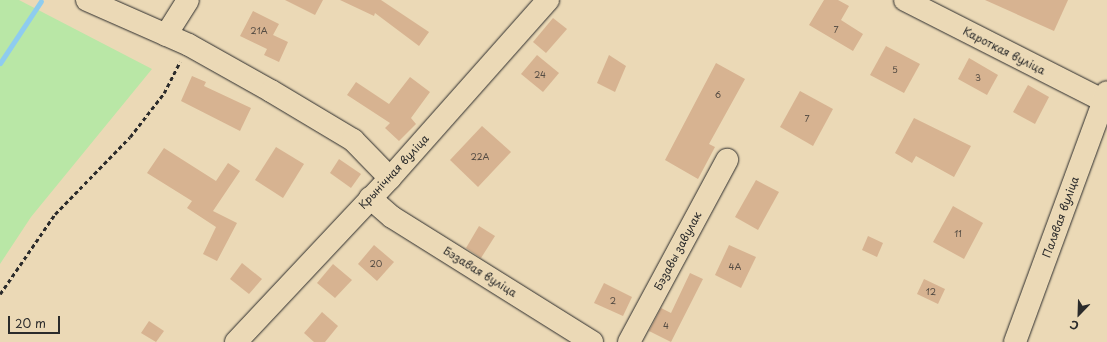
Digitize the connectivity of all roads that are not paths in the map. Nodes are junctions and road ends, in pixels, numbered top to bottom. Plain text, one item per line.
1 (87, 0) edge
2 (188, 0) edge
3 (548, 0) edge
4 (905, 0) edge
5 (166, 35) junction
6 (1105, 97) edge
7 (727, 160) dead end
8 (390, 178) junction
9 (370, 198) junction
10 (236, 342) edge
11 (592, 342) edge
12 (629, 342) edge
13 (1015, 342) edge

1 - 5 street
2 - 5 street
3 - 8 street, Крынічная вуліца
4 - 6 street, Кароткая вуліца
5 - 8 street
6 - 13 street, Палявая вуліца
7 - 12 street, Бэзавы завулак
8 - 9 street, Крынічная вуліца
9 - 10 street, Крынічная вуліца
9 - 11 street, Бэзавая вуліца

